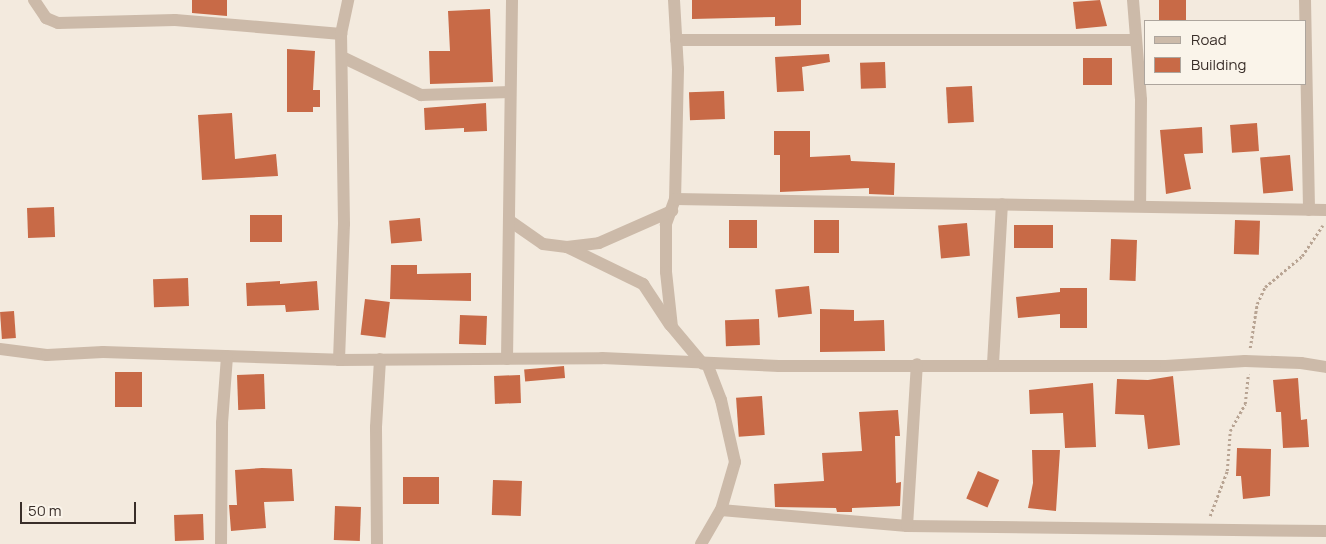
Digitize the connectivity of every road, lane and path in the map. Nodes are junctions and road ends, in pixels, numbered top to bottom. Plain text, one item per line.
1 (34, 0) edge
2 (348, 0) edge
3 (512, 0) edge
4 (674, 0) edge
5 (1133, 0) edge
6 (1306, 0) edge
7 (341, 34) junction
8 (676, 40) junction
9 (1136, 40) junction
10 (342, 56) junction
11 (510, 92) junction
12 (1002, 204) junction
13 (673, 205) junction
14 (1140, 206) junction
15 (1309, 210) junction
16 (1326, 210) edge
17 (510, 221) junction
18 (567, 247) junction
19 (672, 327) junction
20 (0, 349) edge
21 (227, 356) junction
22 (380, 359) junction
23 (507, 359) junction
24 (340, 360) junction
25 (705, 364) junction
26 (917, 364) junction
27 (993, 364) junction
28 (1326, 367) edge
29 (721, 510) junction
30 (907, 526) junction
31 (1326, 531) edge
32 (221, 544) edge
33 (378, 544) edge
34 (701, 544) edge

1 - 7 street
2 - 7 street
3 - 11 street
4 - 8 street
5 - 9 street
6 - 15 street
7 - 10 street
8 - 9 street
8 - 13 street
9 - 14 street
10 - 11 street
10 - 24 street
11 - 17 street
12 - 13 street
12 - 14 street
12 - 27 street
13 - 18 street
13 - 19 street
14 - 15 street
15 - 16 street
17 - 18 street
17 - 23 street
18 - 19 street
19 - 25 street
20 - 21 street
21 - 24 street
21 - 32 street
22 - 23 street
22 - 24 street
22 - 33 street
23 - 25 street
25 - 26 street
25 - 29 street
26 - 27 street
26 - 30 street
27 - 28 street
29 - 30 street
29 - 34 street
30 - 31 street

